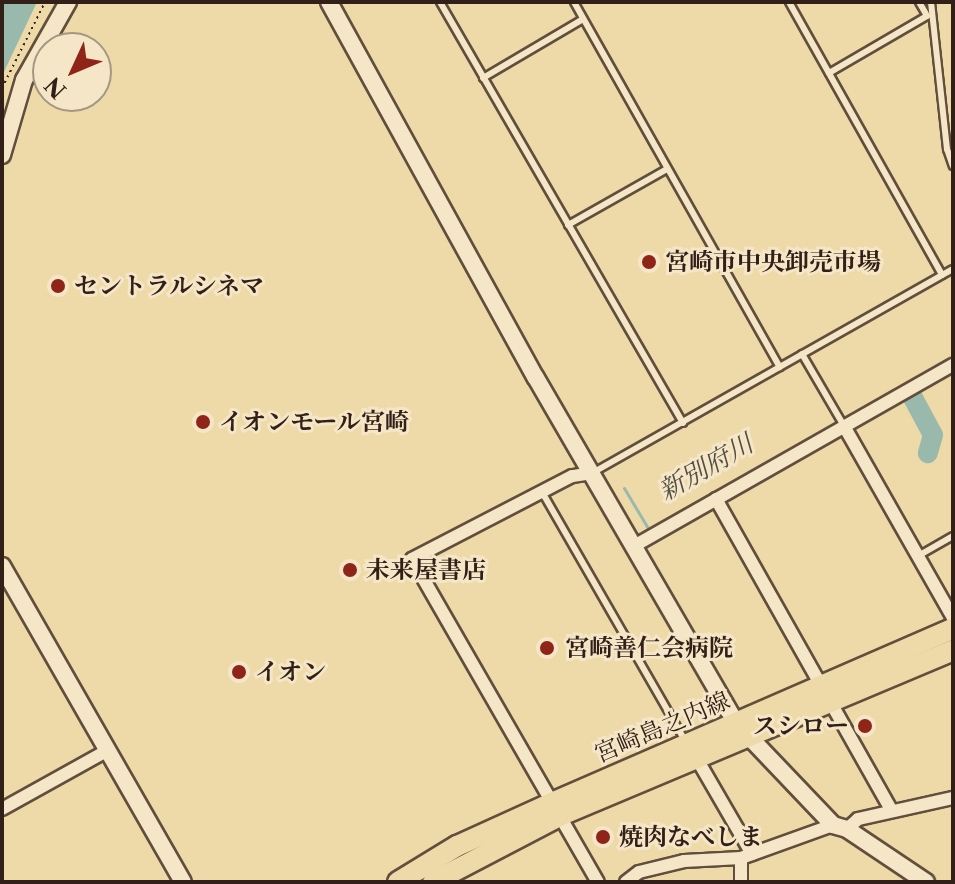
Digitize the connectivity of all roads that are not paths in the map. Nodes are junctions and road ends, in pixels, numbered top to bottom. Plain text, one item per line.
1 (68, 2) edge
2 (329, 2) edge
3 (440, 2) edge
4 (574, 2) edge
5 (789, 2) edge
6 (919, 2) edge
7 (931, 2) edge
8 (927, 16) junction
9 (583, 19) junction
10 (934, 26) junction
11 (829, 73) junction
12 (483, 78) junction
13 (2, 155) edge
14 (953, 166) edge
15 (667, 169) junction
16 (568, 225) junction
17 (953, 269) edge
18 (942, 275) junction
19 (802, 354) junction
20 (953, 365) edge
21 (780, 367) junction
22 (683, 423) junction
23 (844, 426) junction
24 (592, 473) junction
25 (542, 492) junction
26 (716, 499) junction
27 (953, 536) edge
28 (634, 546) junction
29 (918, 556) junction
30 (2, 566) edge
31 (953, 618) edge
32 (953, 629) edge
33 (953, 650) edge
34 (826, 695) junction
35 (742, 730) junction
36 (108, 750) junction
37 (692, 752) junction
38 (953, 798) edge
39 (2, 809) edge
40 (555, 809) junction
41 (891, 810) junction
42 (840, 827) junction
43 (746, 856) junction
44 (183, 882) edge
45 (398, 882) edge
46 (433, 882) edge
47 (598, 882) edge
48 (626, 882) edge
49 (741, 882) edge
50 (926, 882) edge

1 - 13 street
2 - 24 street
3 - 12 lane
4 - 9 lane
5 - 11 lane
6 - 8 lane
7 - 10 lane
8 - 10 lane
8 - 11 lane
9 - 12 lane
9 - 15 lane
10 - 14 lane
11 - 18 lane
12 - 16 lane
15 - 16 lane
15 - 21 lane
16 - 22 lane
17 - 18 lane
18 - 19 lane
19 - 21 lane
19 - 23 lane
20 - 23 street
21 - 22 lane
22 - 24 lane
23 - 26 street
23 - 29 street
24 - 25 street
24 - 28 street
25 - 37 lane
25 - 40 street
26 - 28 street
26 - 34 street
27 - 29 lane
28 - 35 street
29 - 31 street
30 - 36 street
32 - 34 main road, 宮崎島之内線
33 - 34 main road, 宮崎島之内線
34 - 35 main road, 宮崎島之内線
34 - 41 street
35 - 37 main road, 宮崎島之内線
35 - 42 street
36 - 39 street
36 - 44 street
37 - 40 main road, 宮崎島之内線
37 - 43 street
38 - 41 street
40 - 45 main road, 宮崎島之内線
40 - 46 main road, 宮崎島之内線
40 - 47 street
41 - 42 street
42 - 43 street
42 - 50 street
43 - 48 street
43 - 49 street

